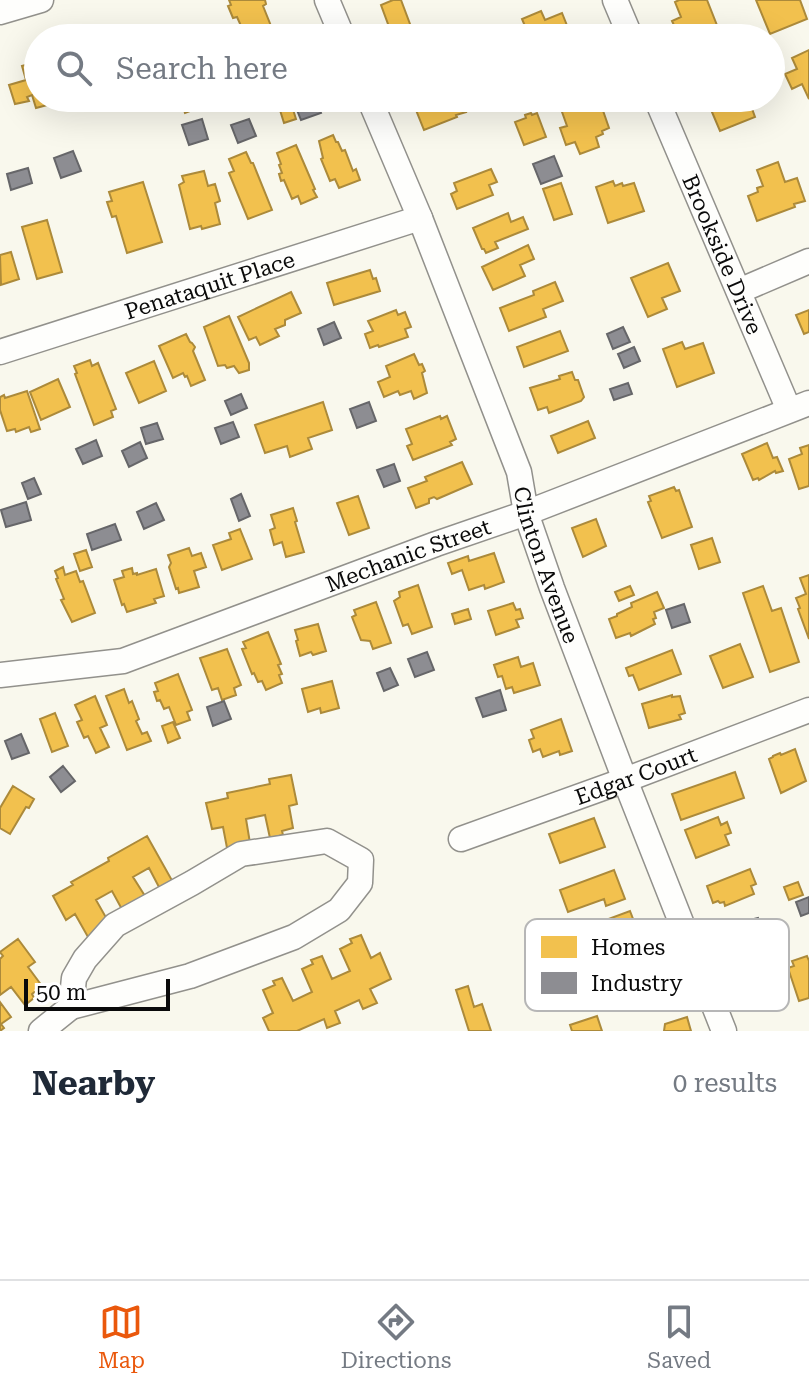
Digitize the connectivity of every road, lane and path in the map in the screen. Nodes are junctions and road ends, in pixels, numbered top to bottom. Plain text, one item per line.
1 (41, 0) edge
2 (327, 0) edge
3 (615, 0) edge
4 (0, 12) edge
5 (337, 24) edge
6 (625, 24) edge
7 (375, 112) edge
8 (662, 112) edge
9 (420, 218) junction
10 (809, 261) edge
11 (739, 291) junction
12 (0, 352) edge
13 (799, 406) edge
14 (526, 513) junction
15 (0, 675) edge
16 (809, 710) edge
17 (625, 780) junction
18 (461, 839) dead end
19 (680, 919) edge
20 (71, 1007) junction
21 (716, 1011) edge
22 (41, 1031) edge
23 (724, 1031) edge

1 - 4 street
2 - 5 street
3 - 6 street
7 - 9 street, Clinton Avenue
8 - 11 street, Brookside Drive
9 - 12 street, Penataquit Place
9 - 14 street, Clinton Avenue
10 - 11 street
11 - 13 street, Brookside Drive
13 - 14 street, Mechanic Street
14 - 15 street, Mechanic Street
14 - 17 street, Clinton Avenue
16 - 17 street, Edgar Court
17 - 18 street, Edgar Court
17 - 19 street, Clinton Avenue
20 - 20 street
20 - 22 street
21 - 23 street, Clinton Avenue

